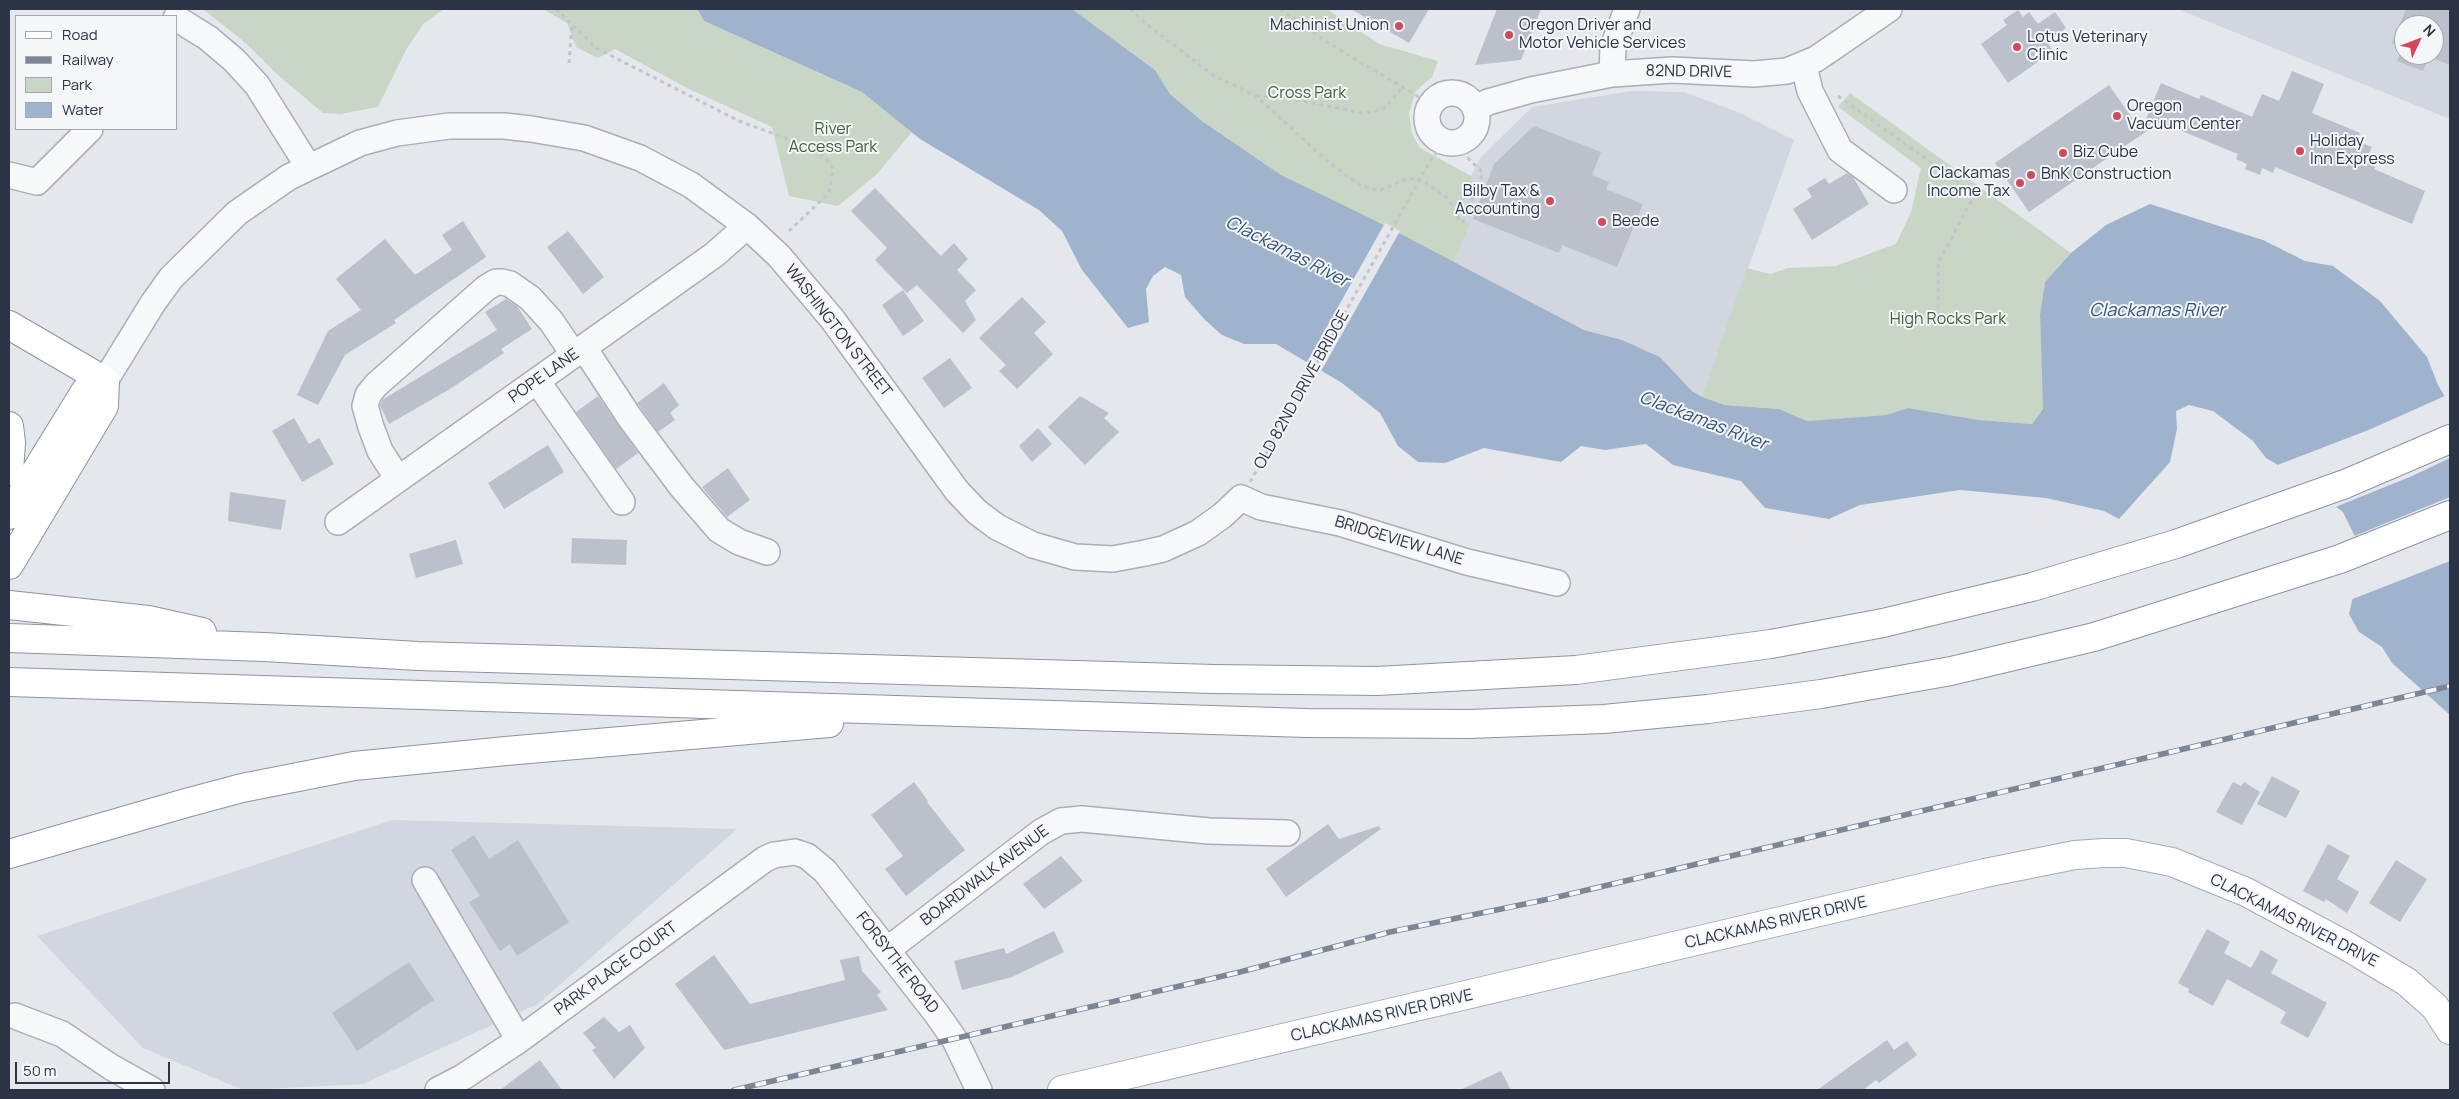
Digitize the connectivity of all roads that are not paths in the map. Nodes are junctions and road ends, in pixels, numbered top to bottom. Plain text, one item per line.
1 (158, 9) edge
2 (1627, 9) edge
3 (1889, 9) edge
4 (171, 15) edge
5 (178, 19) edge
6 (1804, 66) junction
7 (1612, 74) junction
8 (1475, 109) junction
9 (89, 130) edge
10 (308, 166) junction
11 (9, 175) edge
12 (1894, 190) dead end
13 (747, 226) junction
14 (9, 324) edge
15 (579, 351) junction
16 (104, 381) junction
17 (537, 381) junction
18 (9, 426) edge
19 (2450, 439) edge
20 (9, 471) edge
21 (398, 480) junction
22 (1246, 490) joint
23 (622, 502) dead end
24 (2450, 515) edge
25 (338, 522) dead end
26 (19, 523) edge
27 (767, 552) dead end
28 (9, 565) edge
29 (1557, 583) dead end
30 (9, 605) edge
31 (9, 638) edge
32 (264, 647) junction
33 (9, 682) edge
34 (956, 712) junction
35 (1287, 833) dead end
36 (795, 852) joint
37 (9, 854) edge
38 (425, 880) dead end
39 (887, 950) junction
40 (15, 1016) dead end
41 (2450, 1030) edge
42 (519, 1040) junction
43 (1077, 1088) edge
44 (152, 1090) edge
45 (438, 1090) edge
46 (979, 1090) edge

1 - 4 street
2 - 7 street
3 - 6 street, 82ND DRIVE
5 - 10 street
6 - 7 street, 82ND DRIVE
6 - 12 street
7 - 8 street, 82ND DRIVE
8 - 8 street
9 - 11 street
10 - 13 street, WASHINGTON STREET
10 - 16 street, WASHINGTON STREET
13 - 15 street, POPE LANE
13 - 22 street, WASHINGTON STREET
14 - 16 main road
15 - 17 street, POPE LANE
15 - 21 street
15 - 27 street
16 - 26 main road
17 - 21 street, POPE LANE
17 - 23 street
18 - 20 main road
19 - 32 main road
21 - 25 street, POPE LANE
22 - 29 street, BRIDGEVIEW LANE
24 - 34 main road
26 - 28 main road
30 - 32 main road
31 - 32 main road
33 - 34 main road
34 - 37 main road
35 - 39 street, BOARDWALK AVENUE
36 - 39 street, FORSYTHE ROAD
36 - 42 street, PARK PLACE COURT
38 - 42 street
39 - 46 street, FORSYTHE ROAD
40 - 44 street
41 - 43 main road, CLACKAMAS RIVER DRIVE
42 - 45 street, PARK PLACE COURT

